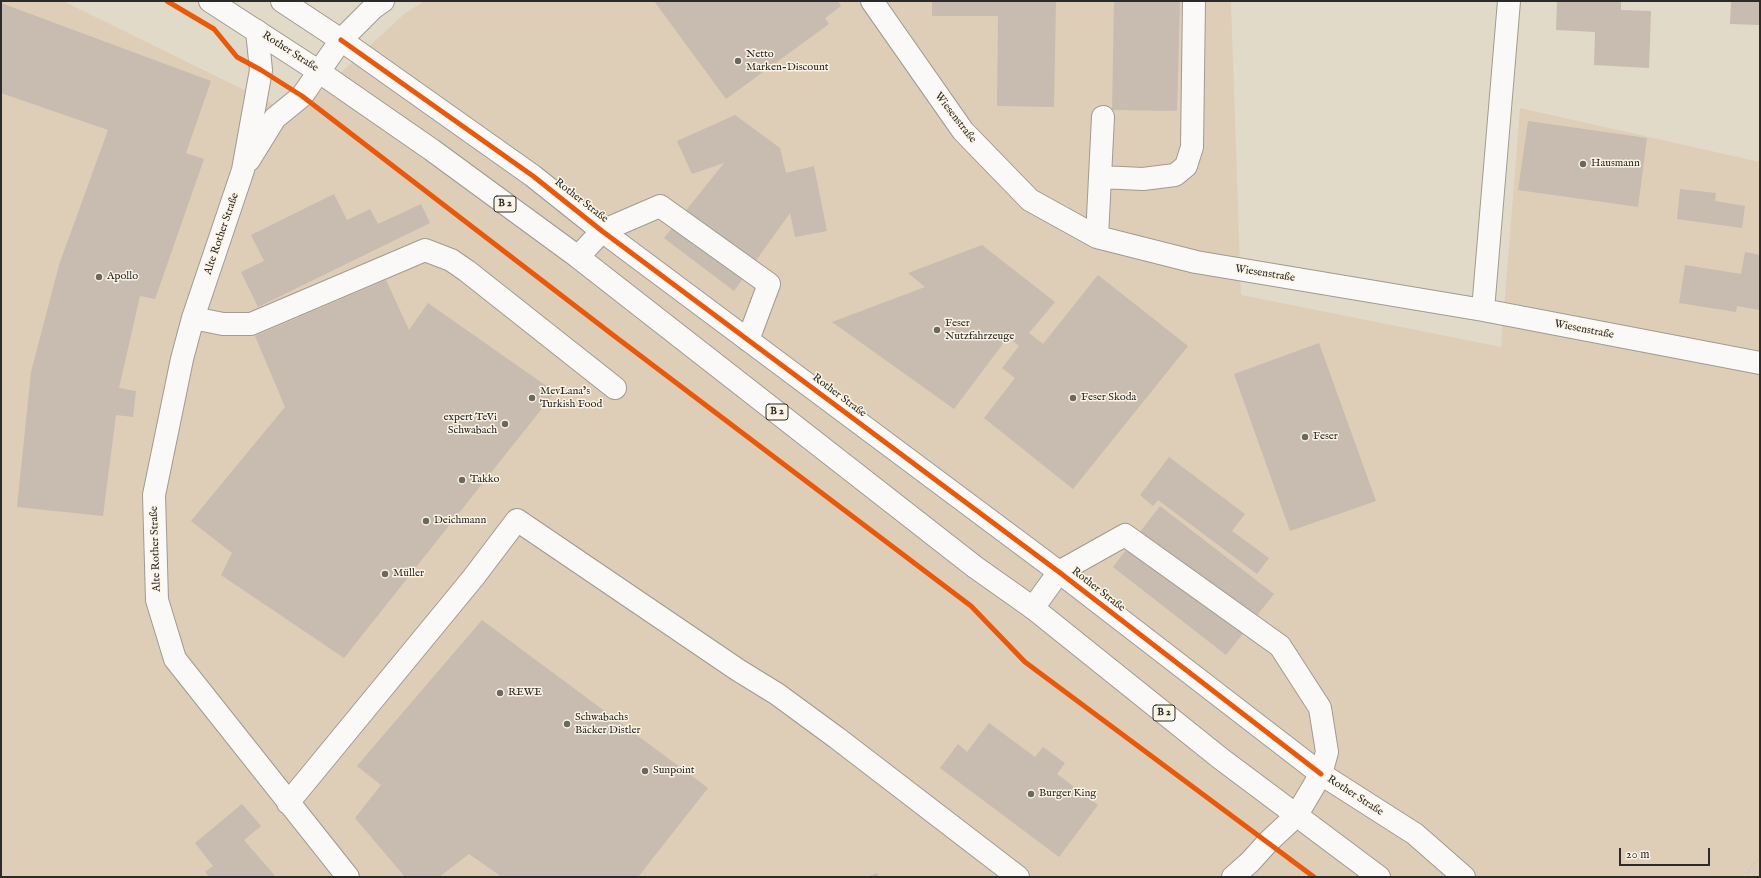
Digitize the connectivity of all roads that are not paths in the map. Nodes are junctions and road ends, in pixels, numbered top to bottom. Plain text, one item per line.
1 (210, 1) edge
2 (282, 1) edge
3 (384, 1) edge
4 (872, 1) edge
5 (1194, 1) edge
6 (1509, 1) edge
7 (257, 31) junction
8 (341, 40) junction
9 (318, 71) junction
10 (1102, 117) dead end
11 (243, 170) junction
12 (1100, 177) junction
13 (602, 231) junction
14 (1097, 237) junction
15 (578, 257) junction
16 (1484, 310) junction
17 (193, 318) junction
18 (748, 340) junction
19 (1760, 363) edge
20 (615, 388) dead end
21 (1059, 572) junction
22 (1033, 608) junction
23 (1321, 774) junction
24 (288, 803) junction
25 (1296, 816) junction
26 (348, 877) edge
27 (1018, 877) edge
28 (1233, 877) edge
29 (1379, 877) edge
30 (1464, 877) edge

1 - 7 main road, Rother Straße / B 2
2 - 8 main road, Rother Straße
3 - 8 main road, Alte Rother Straße
4 - 14 main road, Wiesenstraße
5 - 12 main road
6 - 16 main road
7 - 9 main road, Rother Straße / B 2
7 - 11 main road, Alte Rother Straße
8 - 9 main road, Alte Rother Straße
8 - 13 main road, Rother Straße
9 - 11 main road, Alte Rother Straße
9 - 15 main road, Rother Straße / B 2
10 - 12 main road
11 - 17 main road, Alte Rother Straße
12 - 14 main road
13 - 15 main road
13 - 18 main road, Rother Straße
13 - 18 main road
14 - 16 main road, Wiesenstraße
15 - 22 main road, Rother Straße / B 2
16 - 19 main road, Wiesenstraße
17 - 20 main road
17 - 24 main road, Alte Rother Straße
18 - 21 main road, Rother Straße
21 - 22 main road
21 - 23 main road, Rother Straße
21 - 23 main road
22 - 25 main road, Rother Straße / B 2
23 - 25 main road
23 - 30 main road, Rother Straße
24 - 26 main road, Alte Rother Straße
24 - 27 main road
25 - 28 main road
25 - 29 main road, Rother Straße / B 2

